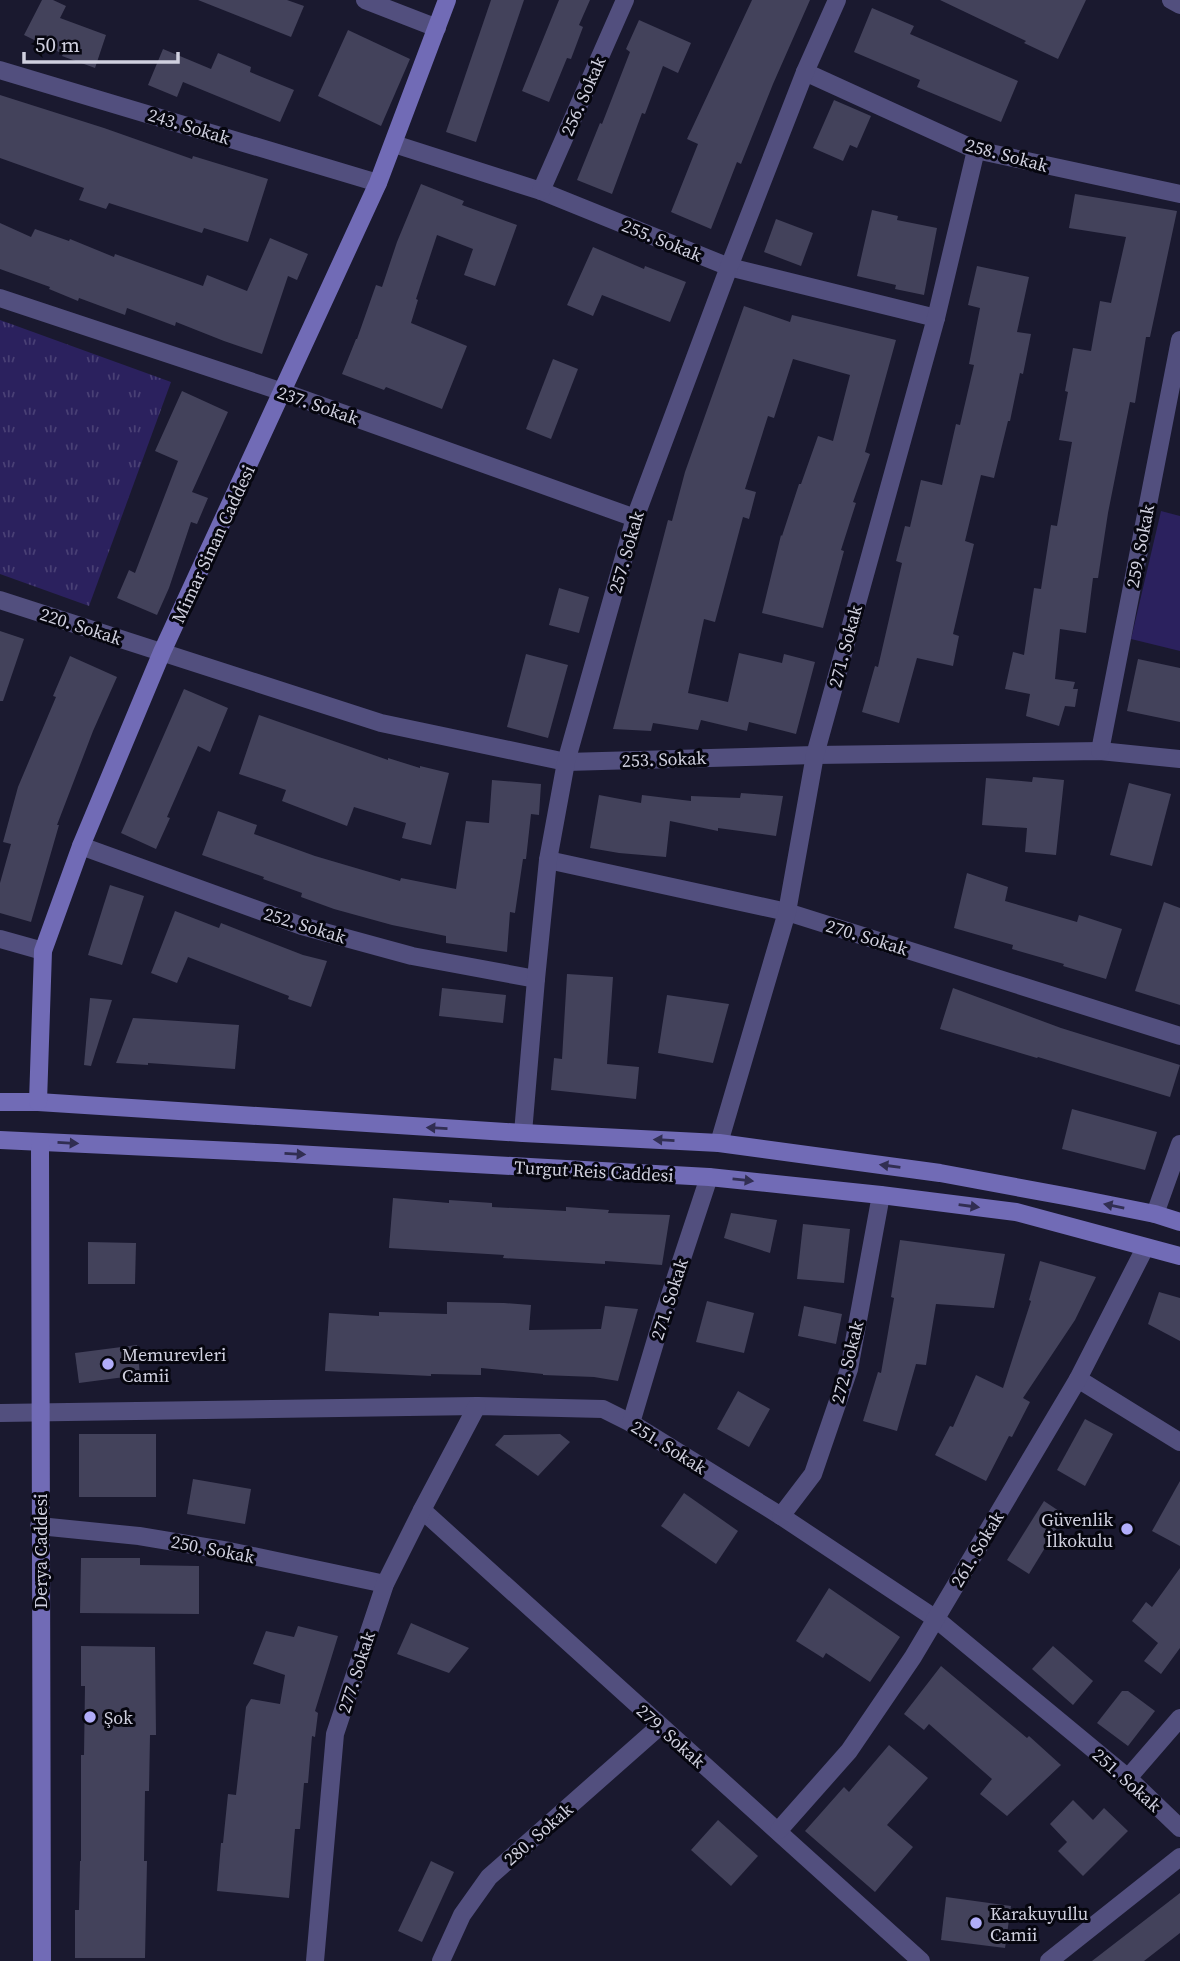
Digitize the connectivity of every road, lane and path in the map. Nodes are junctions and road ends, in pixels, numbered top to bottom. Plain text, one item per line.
1 (365, 0) edge
2 (447, 0) edge
3 (625, 0) edge
4 (837, 0) edge
5 (1171, 0) edge
6 (1180, 5) edge
7 (437, 28) junction
8 (0, 70) edge
9 (805, 72) junction
10 (394, 144) junction
11 (976, 150) junction
12 (379, 183) junction
13 (541, 191) junction
14 (1180, 194) edge
15 (729, 267) junction
16 (0, 298) edge
17 (936, 318) junction
18 (1180, 340) edge
19 (284, 392) junction
20 (635, 517) junction
21 (0, 600) edge
22 (162, 652) junction
23 (1100, 751) junction
24 (815, 755) junction
25 (1180, 759) edge
26 (566, 762) junction
27 (81, 846) junction
28 (548, 860) junction
29 (787, 912) junction
30 (0, 939) edge
31 (43, 951) junction
32 (536, 979) junction
33 (1180, 1036) edge
34 (0, 1102) edge
35 (38, 1102) junction
36 (523, 1133) junction
37 (0, 1140) edge
38 (40, 1142) junction
39 (719, 1143) junction
40 (1180, 1144) edge
41 (709, 1177) junction
42 (881, 1195) junction
43 (1155, 1214) junction
44 (1180, 1222) edge
45 (1145, 1248) junction
46 (1180, 1256) edge
47 (1078, 1380) junction
48 (477, 1406) junction
49 (40, 1411) junction
50 (0, 1413) edge
51 (631, 1423) junction
52 (1180, 1443) edge
53 (422, 1510) junction
54 (781, 1516) junction
55 (39, 1526) junction
56 (385, 1584) junction
57 (936, 1619) junction
58 (1180, 1718) edge
59 (660, 1726) junction
60 (1128, 1778) junction
61 (1180, 1828) edge
62 (779, 1830) junction
63 (1180, 1857) edge
64 (42, 1961) edge
65 (315, 1961) edge
66 (441, 1961) edge
67 (921, 1961) edge
68 (1049, 1961) edge

1 - 7 street
2 - 7 main road, Mimar Sinan Caddesi
3 - 13 street, 256. Sokak
4 - 9 street, 257. Sokak
5 - 6 street
7 - 10 main road, Mimar Sinan Caddesi
8 - 12 street, 243. Sokak
9 - 11 street, 258. Sokak
9 - 15 street, 257. Sokak
10 - 12 main road, Mimar Sinan Caddesi
10 - 13 street, 255. Sokak
11 - 14 street, 258. Sokak
11 - 17 street, 271. Sokak
12 - 19 main road, Mimar Sinan Caddesi
13 - 15 street, 255. Sokak
15 - 17 street, 255. Sokak
15 - 20 street, 257. Sokak
16 - 19 street, 237. Sokak
17 - 24 street, 271. Sokak
18 - 23 street, 259. Sokak
19 - 20 street, 237. Sokak
19 - 22 main road, Mimar Sinan Caddesi
20 - 26 street, 257. Sokak
21 - 22 street, 220. Sokak
22 - 26 street, 253. Sokak
22 - 27 main road, Mimar Sinan Caddesi
23 - 24 street, 253. Sokak
23 - 25 street, 253. Sokak
24 - 26 street, 253. Sokak
24 - 29 street, 271. Sokak
26 - 28 street, 257. Sokak
27 - 31 main road, Mimar Sinan Caddesi
27 - 32 street, 252. Sokak
28 - 29 street, 270. Sokak
28 - 32 street, 257. Sokak
29 - 33 street, 270. Sokak
29 - 39 street, 271. Sokak
30 - 31 street
31 - 35 main road, Mimar Sinan Caddesi
32 - 36 street, 257. Sokak
34 - 35 main road, Turgut Reis Caddesi
36 -> 35 main road, Turgut Reis Caddesi
39 -> 36 main road, Turgut Reis Caddesi
37 - 38 main road, Turgut Reis Caddesi
38 -> 41 main road, Turgut Reis Caddesi
38 - 49 main road, Derya Caddesi
43 -> 39 main road, Turgut Reis Caddesi
40 - 43 street
41 -> 42 main road, Turgut Reis Caddesi
41 - 51 street, 271. Sokak
42 -> 45 main road, Turgut Reis Caddesi
42 - 54 street, 272. Sokak
43 - 44 main road, Turgut Reis Caddesi
45 - 46 main road, Turgut Reis Caddesi
45 - 47 street, 261. Sokak
47 - 52 street
47 - 57 street, 261. Sokak
48 - 49 street, 251. Sokak
48 - 51 street, 251. Sokak
48 - 53 street, 277. Sokak
49 - 50 street, 251. Sokak
49 - 55 main road, Derya Caddesi
51 - 54 street, 251. Sokak
53 - 56 street, 277. Sokak
53 - 59 street, 279. Sokak
54 - 57 street, 251. Sokak
55 - 56 street, 250. Sokak
55 - 64 main road, Derya Caddesi
56 - 65 street, 277. Sokak
57 - 60 street, 251. Sokak
57 - 62 street, 261. Sokak
58 - 60 street
59 - 62 street, 279. Sokak
59 - 66 street, 280. Sokak
60 - 61 street, 251. Sokak
62 - 67 street, 279. Sokak
63 - 68 street

